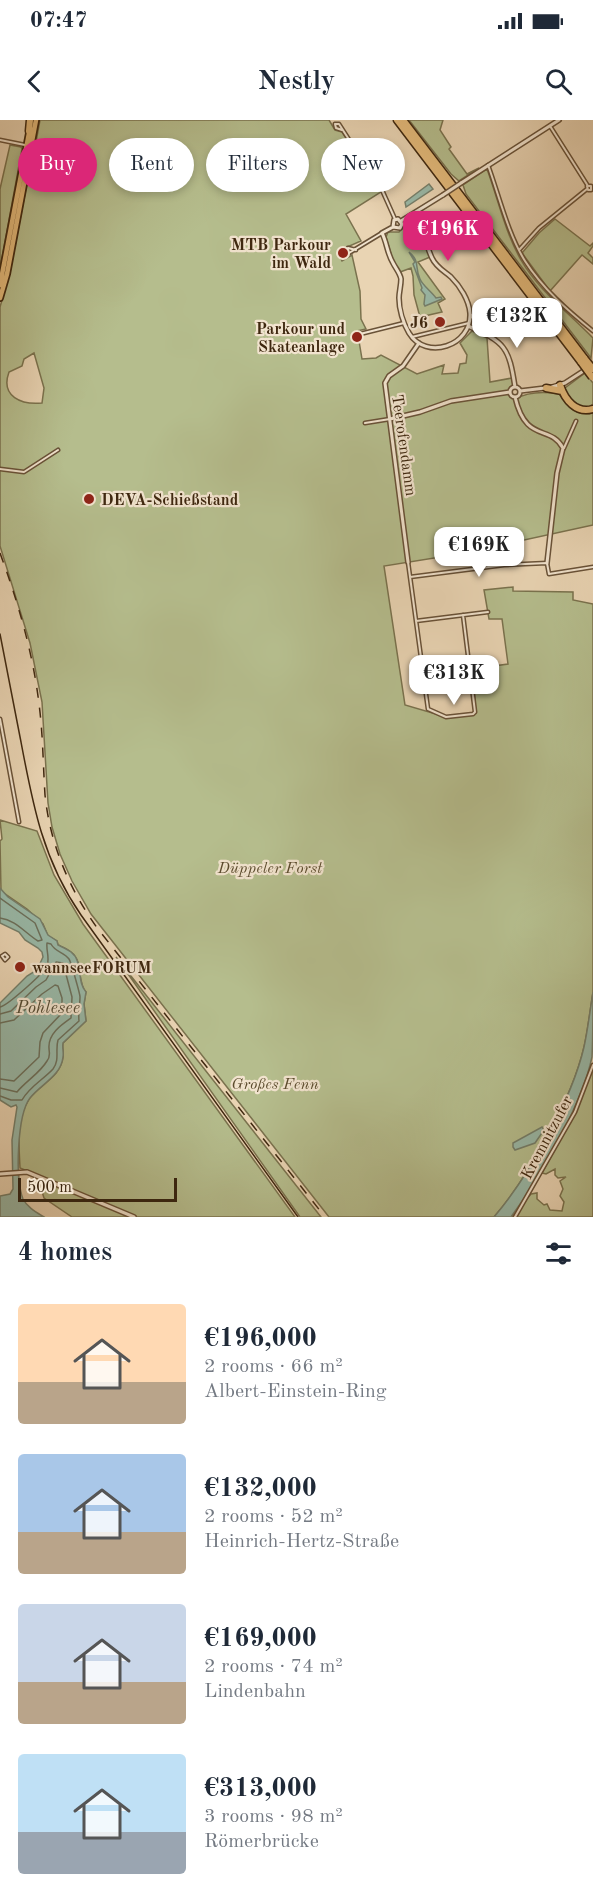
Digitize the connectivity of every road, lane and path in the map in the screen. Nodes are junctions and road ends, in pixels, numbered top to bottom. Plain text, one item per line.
1 (30, 120) edge
2 (36, 120) edge
3 (397, 120) edge
4 (403, 120) edge
5 (559, 120) edge
6 (550, 126) junction
7 (342, 129) dead end
8 (29, 131) joint
9 (29, 138) edge
10 (31, 138) edge
11 (0, 141) edge
12 (18, 144) edge
13 (488, 165) junction
14 (590, 187) edge
15 (19, 192) edge
16 (21, 192) edge
17 (410, 217) junction
18 (395, 219) junction
19 (402, 223) junction
20 (411, 224) junction
21 (393, 227) junction
22 (382, 233) junction
23 (519, 249) junction
24 (357, 250) dead end
25 (0, 285) edge
26 (0, 298) edge
27 (470, 314) junction
28 (404, 323) junction
29 (469, 324) junction
30 (593, 331) edge
31 (484, 333) junction
32 (356, 335) dead end
33 (412, 337) junction
34 (419, 343) junction
35 (583, 361) junction
36 (593, 364) edge
37 (593, 369) edge
38 (593, 377) edge
39 (514, 387) junction
40 (546, 387) joint
41 (561, 387) junction
42 (520, 391) junction
43 (510, 392) junction
44 (515, 397) junction
45 (593, 407) edge
46 (390, 419) junction
47 (576, 421) dead end
48 (365, 423) dead end
49 (58, 450) dead end
50 (563, 450) junction
51 (0, 469) edge
52 (408, 562) joint
53 (547, 563) junction
54 (593, 567) edge
55 (410, 577) junction
56 (488, 612) dead end
57 (463, 615) junction
58 (416, 621) junction
59 (0, 718) edge
60 (19, 822) dead end
61 (593, 1065) edge
62 (0, 1174) edge
63 (134, 1217) edge
64 (515, 1217) edge

1 - 8 highway
2 - 10 main road
3 - 35 highway
4 - 35 highway
5 - 6 street
6 - 13 street
6 - 14 street
7 - 18 street
8 - 9 main road
11 - 12 street
13 - 17 street, bridge
13 - 23 street
14 - 23 street
15 - 25 main road
16 - 26 main road
17 - 19 street
17 - 20 street
18 - 19 street
18 - 21 street
19 - 20 street
19 - 21 street
20 - 27 street
21 - 22 street
22 - 24 street
22 - 28 street
23 - 30 street
27 - 29 street
27 - 31 street
28 - 32 street
28 - 33 street
29 - 31 street
29 - 33 street
29 - 34 street
31 - 39 street
33 - 34 street
34 - 46 street, Teerofendamm
35 - 37 highway, bridge
35 - 38 highway, bridge
36 - 41 street
39 - 42 street
39 - 43 street
40 - 41 highway
40 - 42 street
41 - 45 highway
42 - 44 street
43 - 44 street
43 - 46 street
44 - 50 street
46 - 48 street
46 - 52 street, Teerofendamm
47 - 50 street
49 - 51 street
50 - 53 street
52 - 55 street, Teerofendamm
53 - 54 street
53 - 55 street
55 - 58 street, Teerofendamm
56 - 57 street
57 - 58 street
57 - 58 street, Teerofendamm
59 - 60 street
61 - 64 street, Kremnitzufer
62 - 63 street

